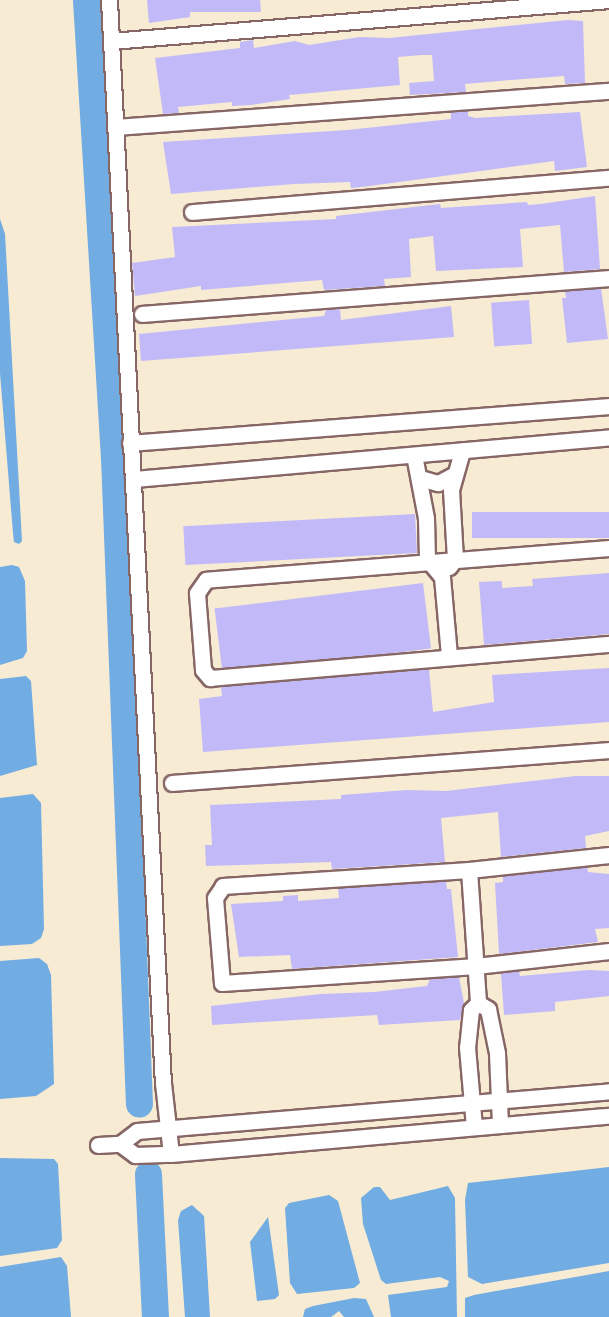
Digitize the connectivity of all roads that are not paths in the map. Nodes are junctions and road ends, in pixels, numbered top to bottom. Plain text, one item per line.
1 (108, 0) edge
2 (609, 0) edge
3 (111, 41) junction
4 (609, 91) edge
5 (116, 127) junction
6 (609, 178) edge
7 (192, 212) dead end
8 (609, 278) edge
9 (142, 314) dead end
10 (609, 406) edge
11 (609, 437) edge
12 (130, 443) junction
13 (462, 451) junction
14 (414, 455) junction
15 (453, 475) junction
16 (420, 478) junction
17 (133, 479) junction
18 (609, 548) edge
19 (455, 559) junction
20 (427, 560) junction
21 (442, 577) junction
22 (609, 644) edge
23 (449, 656) junction
24 (609, 750) edge
25 (172, 783) dead end
26 (609, 855) edge
27 (470, 870) junction
28 (609, 951) edge
29 (476, 966) junction
30 (478, 1003) junction
31 (494, 1044) junction
32 (467, 1047) junction
33 (609, 1091) edge
34 (498, 1100) junction
35 (472, 1102) junction
36 (609, 1116) edge
37 (500, 1125) junction
38 (474, 1127) junction
39 (168, 1128) junction
40 (120, 1144) junction
41 (98, 1145) dead end
42 (171, 1154) junction

1 - 3 street
2 - 3 street
3 - 5 street
4 - 5 street
5 - 12 street
6 - 7 street
8 - 9 street
10 - 12 street
11 - 13 street
12 - 17 street
13 - 14 street
13 - 15 street
14 - 16 street
14 - 17 street
15 - 16 street
15 - 19 street
16 - 20 street
17 - 39 street
18 - 19 street
19 - 20 street
19 - 21 street
20 - 21 street
20 - 23 street
21 - 23 street
22 - 23 street
24 - 25 street
26 - 27 street
27 - 29 street
27 - 29 street
28 - 29 street
29 - 30 street
30 - 31 street
30 - 32 street
31 - 32 street
31 - 34 street
32 - 35 street
33 - 34 street
34 - 35 street
34 - 37 street
35 - 38 street
35 - 39 street
36 - 37 street
37 - 38 street
38 - 42 street
39 - 40 street
39 - 42 street
40 - 41 street
40 - 42 street

